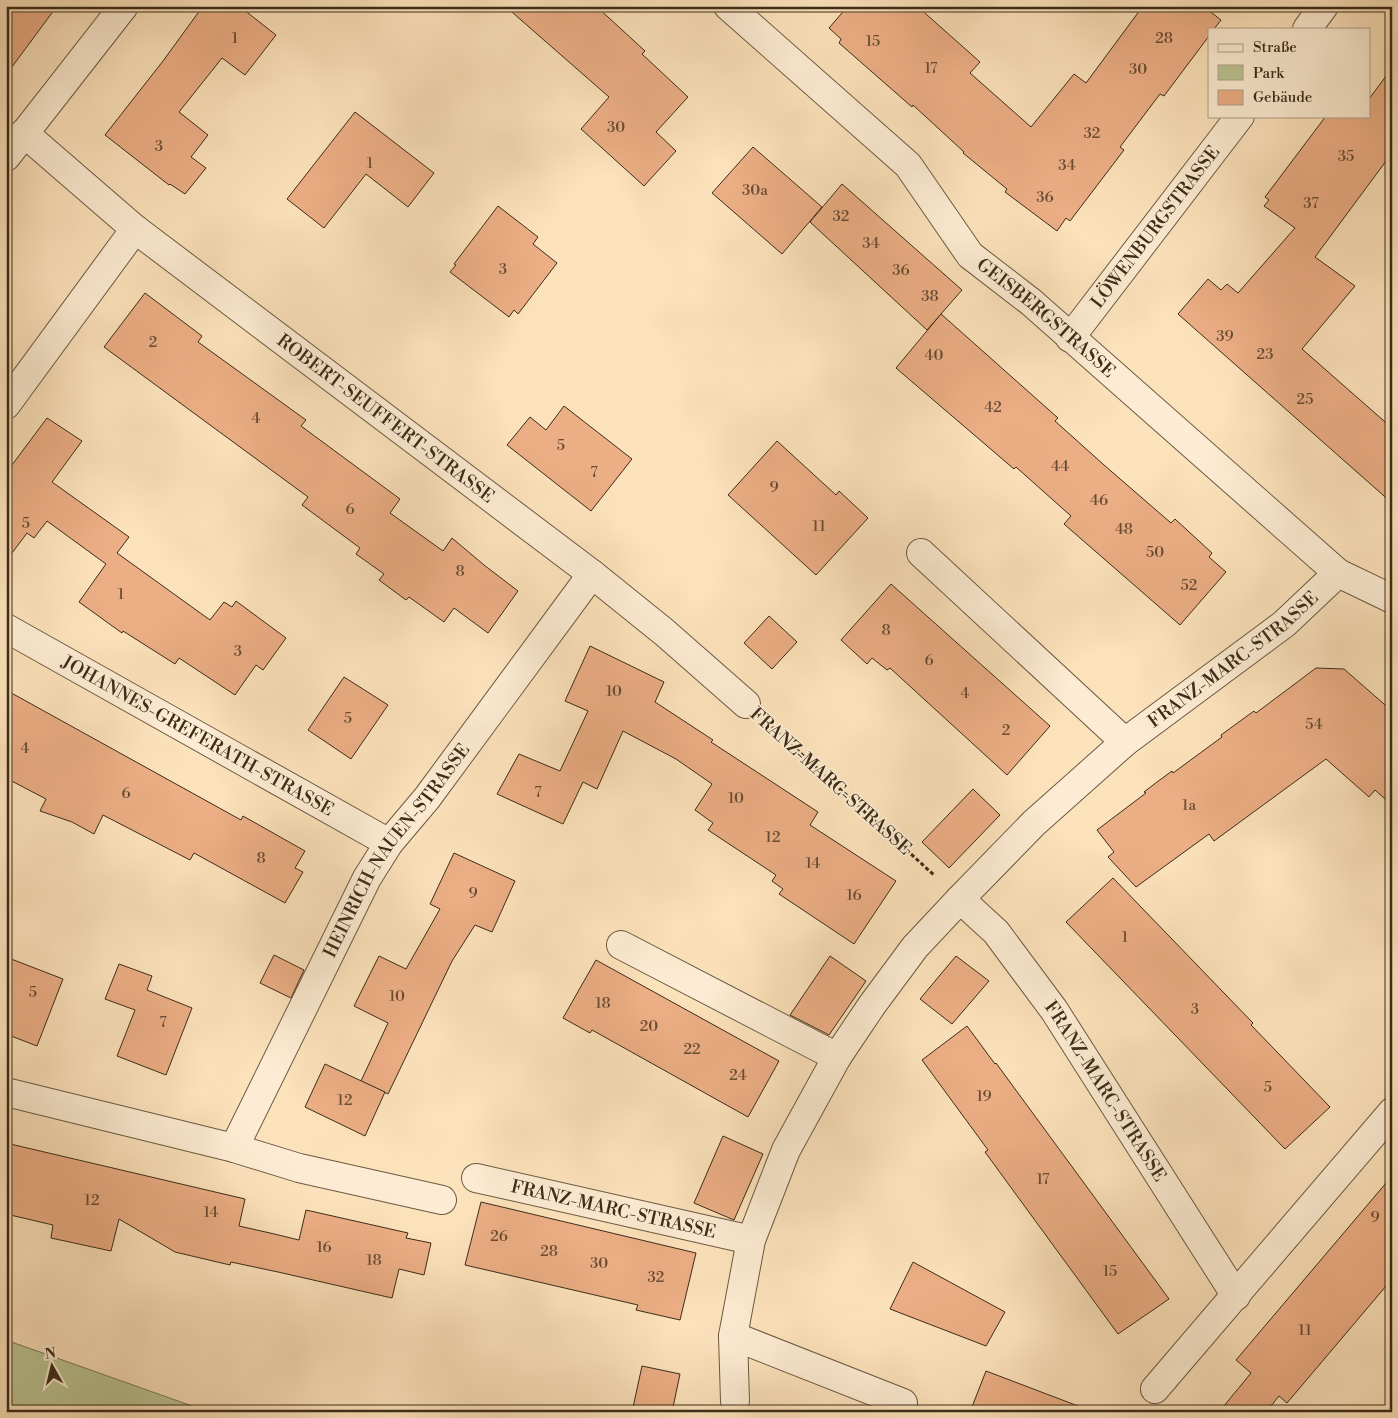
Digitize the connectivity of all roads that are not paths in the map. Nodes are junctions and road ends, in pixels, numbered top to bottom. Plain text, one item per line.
1 (124, 6) edge
2 (728, 6) edge
3 (1324, 6) edge
4 (1308, 28) edge
5 (1238, 118) edge
6 (24, 133) junction
7 (6, 157) edge
8 (135, 229) junction
9 (1070, 338) junction
10 (6, 405) edge
11 (921, 553) dead end
12 (1338, 573) junction
13 (592, 574) junction
14 (1392, 599) edge
15 (6, 628) edge
16 (746, 704) road end
17 (1125, 742) junction
18 (389, 843) junction
19 (960, 898) junction
20 (621, 945) dead end
21 (837, 1057) junction
22 (6, 1092) edge
23 (1392, 1112) edge
24 (234, 1148) junction
25 (476, 1178) dead end
26 (442, 1200) dead end
27 (751, 1240) junction
28 (1236, 1296) junction
29 (733, 1336) junction
30 (1155, 1389) dead end
31 (734, 1401) dead end
32 (903, 1403) dead end

1 - 6 street
2 - 9 street, GEISBERGSTRASSE
3 - 4 street
5 - 9 street, LÖWENBURGSTRASSE
6 - 7 street
6 - 8 street, ROBERT-SEUFFERT-STRASSE
8 - 10 street
8 - 13 street, ROBERT-SEUFFERT-STRASSE
9 - 12 street, GEISBERGSTRASSE
11 - 17 street
12 - 14 street, GEISBERGSTRASSE
12 - 17 street, FRANZ-MARC-STRASSE
13 - 16 street, ROBERT-SEUFFERT-STRASSE
13 - 18 street, HEINRICH-NAUEN-STRASSE
15 - 18 street, JOHANNES-GREFERATH-STRASSE
17 - 19 street, FRANZ-MARC-STRASSE
18 - 24 street, HEINRICH-NAUEN-STRASSE
19 - 21 street, FRANZ-MARC-STRASSE
19 - 28 street, FRANZ-MARC-STRASSE
20 - 21 street
21 - 27 street, FRANZ-MARC-STRASSE
22 - 24 street
23 - 28 street
24 - 26 street
25 - 27 street, FRANZ-MARC-STRASSE
27 - 29 street, FRANZ-MARC-STRASSE
28 - 30 street
29 - 31 street, FRANZ-MARC-STRASSE
29 - 32 street

